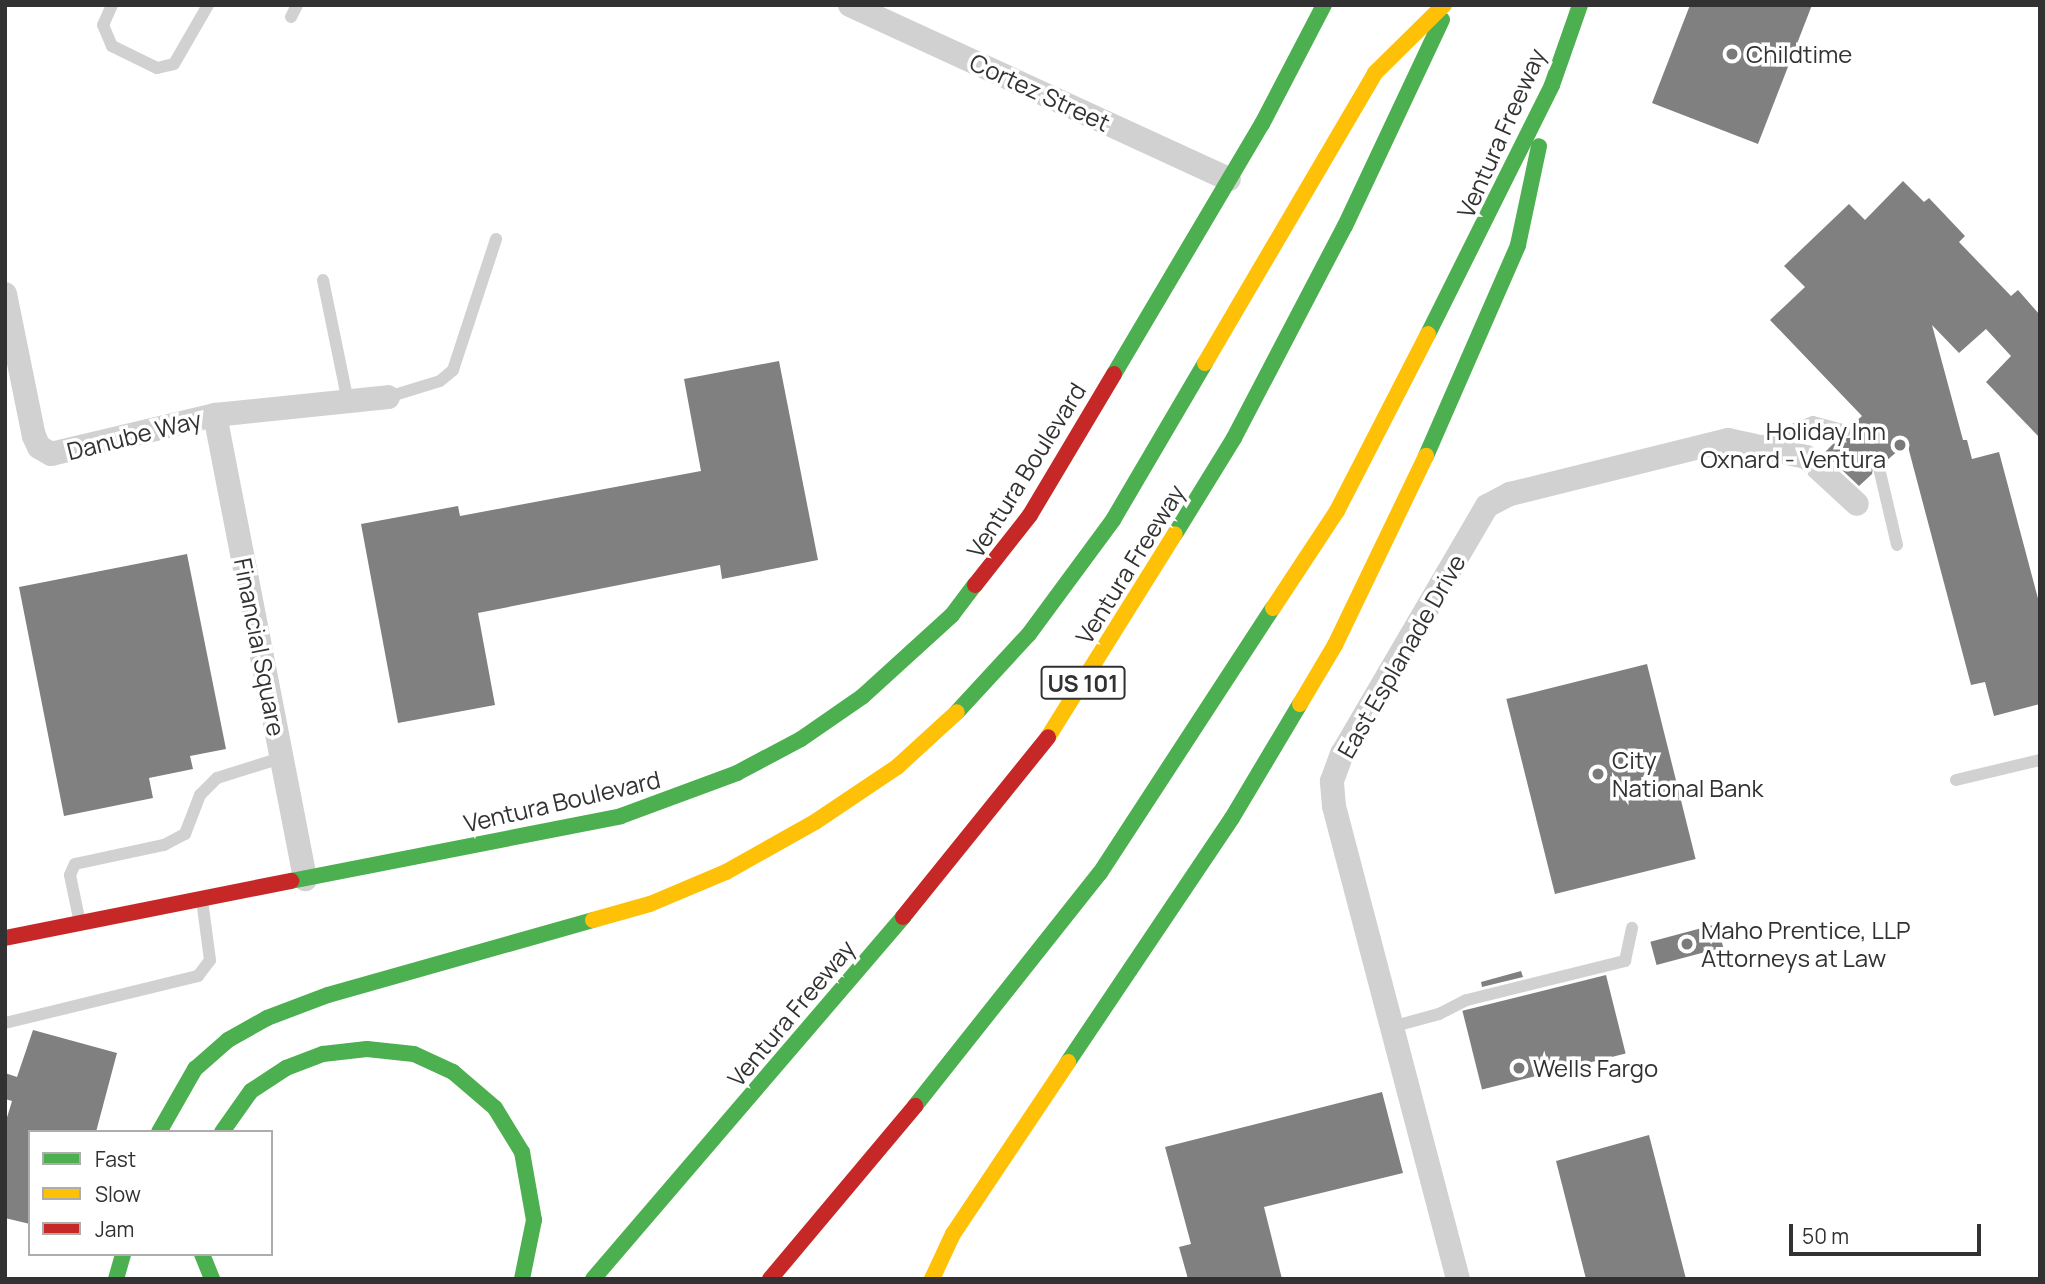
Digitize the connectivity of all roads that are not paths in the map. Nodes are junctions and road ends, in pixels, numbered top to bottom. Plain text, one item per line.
1 (112, 5) edge
2 (208, 5) edge
3 (297, 5) edge
4 (850, 5) edge
5 (1324, 5) edge
6 (1444, 5) edge
7 (1449, 5) edge
8 (1580, 5) edge
9 (291, 18) dead end
10 (1552, 85) junction
11 (1229, 179) junction
12 (496, 239) dead end
13 (323, 281) dead end
14 (5, 294) edge
15 (388, 397) joint
16 (348, 401) junction
17 (215, 415) junction
18 (1846, 431) dead end
19 (1756, 444) junction
20 (1879, 468) dead end
21 (1857, 504) dead end
22 (1897, 545) dead end
23 (281, 758) junction
24 (2040, 760) edge
25 (1956, 780) dead end
26 (305, 879) junction
27 (202, 900) junction
28 (80, 923) junction
29 (1632, 928) dead end
30 (5, 938) edge
31 (5, 1023) edge
32 (1395, 1026) junction
33 (160, 1130) edge
34 (223, 1130) edge
35 (122, 1256) edge
36 (203, 1256) edge
37 (116, 1279) edge
38 (212, 1279) edge
39 (522, 1279) edge
40 (593, 1279) edge
41 (770, 1279) edge
42 (932, 1279) edge
43 (1458, 1279) edge

1 - 2 lane
3 - 9 lane
4 - 11 street, Cortez Street
5 - 11 main road, Ventura Boulevard
6 - 33 main road
7 - 40 main road, Ventura Freeway / US 101
8 - 10 main road, Ventura Freeway
10 - 41 main road, Ventura Freeway
10 - 42 main road
11 - 26 main road, Ventura Boulevard
12 - 15 lane
13 - 16 lane
14 - 17 street, Danube Way
15 - 16 street, Danube Way
16 - 17 street, Danube Way
17 - 23 street, Financial Square
18 - 19 lane
19 - 21 street, East Esplanade Drive
19 - 32 street, East Esplanade Drive
20 - 22 lane
23 - 26 street, Financial Square
23 - 28 lane
24 - 25 lane
26 - 27 main road, Ventura Boulevard
27 - 28 main road, Ventura Boulevard
27 - 31 lane
28 - 30 main road, Ventura Boulevard
29 - 32 lane
32 - 43 street, East Esplanade Drive
34 - 39 main road
35 - 37 main road
36 - 38 main road

